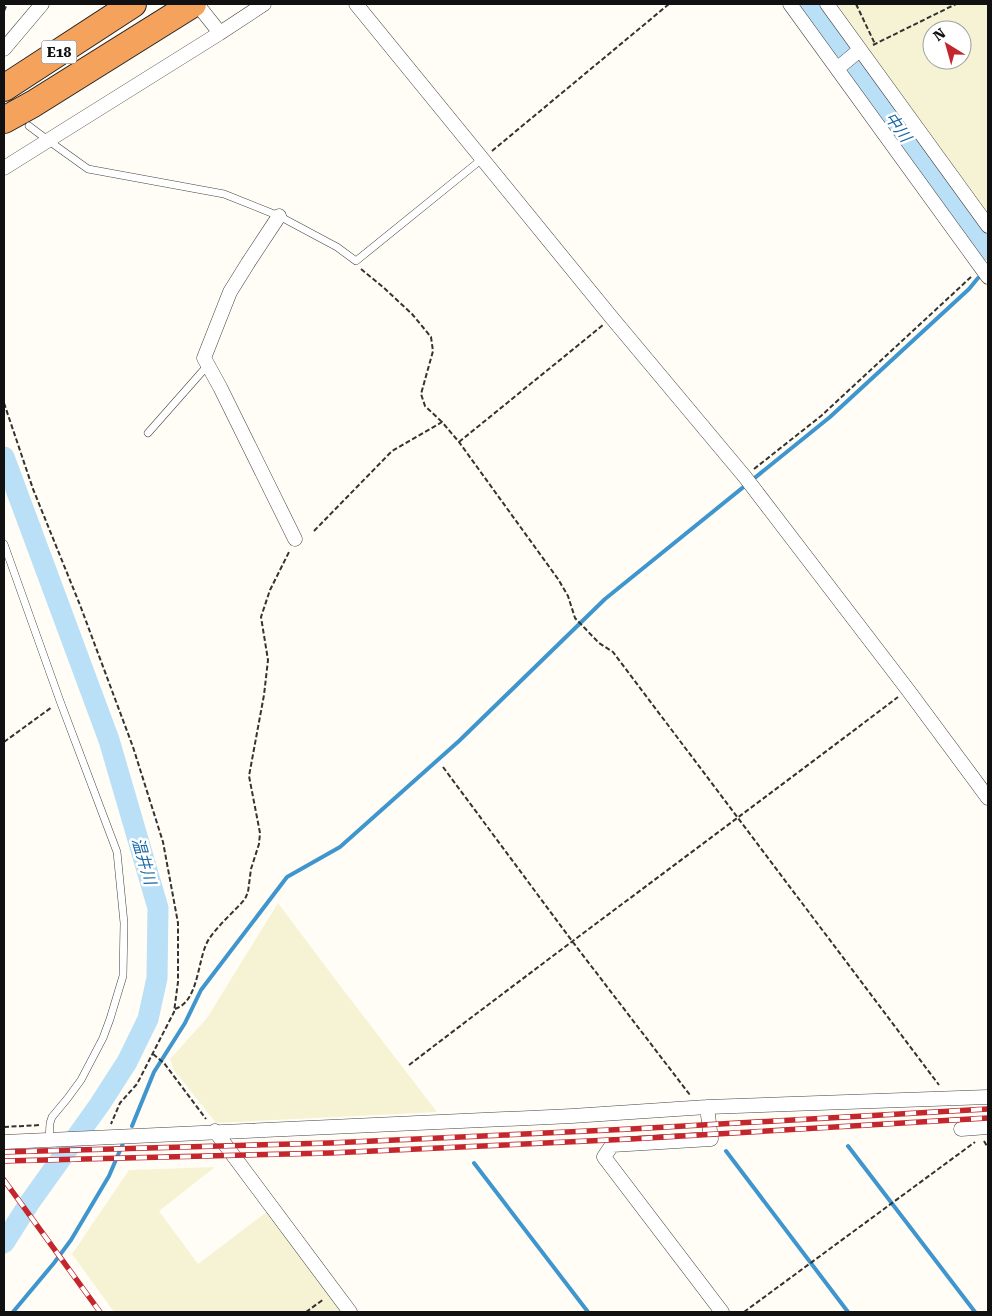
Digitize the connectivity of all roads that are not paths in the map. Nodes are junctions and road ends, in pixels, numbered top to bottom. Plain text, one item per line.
1 (42, 4) edge
2 (264, 4) edge
3 (356, 4) edge
4 (790, 4) edge
5 (827, 4) edge
6 (184, 6) edge
7 (125, 8) edge
8 (220, 33) junction
9 (4, 49) edge
10 (859, 52) junction
11 (839, 67) junction
12 (4, 88) edge
13 (4, 112) edge
14 (4, 120) edge
15 (29, 126) dead end
16 (48, 141) junction
17 (483, 158) junction
18 (4, 168) edge
19 (279, 216) junction
20 (988, 226) edge
21 (985, 272) edge
22 (208, 364) junction
23 (148, 433) dead end
24 (295, 539) road end
25 (4, 544) edge
26 (988, 798) edge
27 (988, 1097) edge
28 (703, 1107) junction
29 (961, 1128) dead end
30 (214, 1131) junction
31 (984, 1132) edge
32 (50, 1140) junction
33 (4, 1142) edge
34 (350, 1312) edge
35 (722, 1312) edge

1 - 9 street
2 - 8 street
3 - 17 street
4 - 11 street
5 - 10 street
6 - 8 street
6 - 13 highway
6 - 14 highway
7 - 12 highway, E18
8 - 16 street
10 - 11 street
10 - 20 street
11 - 21 street
15 - 16 lane
16 - 18 street
16 - 19 lane
17 - 19 lane
17 - 26 street
19 - 22 street
22 - 23 lane
22 - 24 street
25 - 32 lane
27 - 28 street
28 - 30 street
28 - 35 street
29 - 31 street
30 - 32 street
30 - 34 street
32 - 33 street

